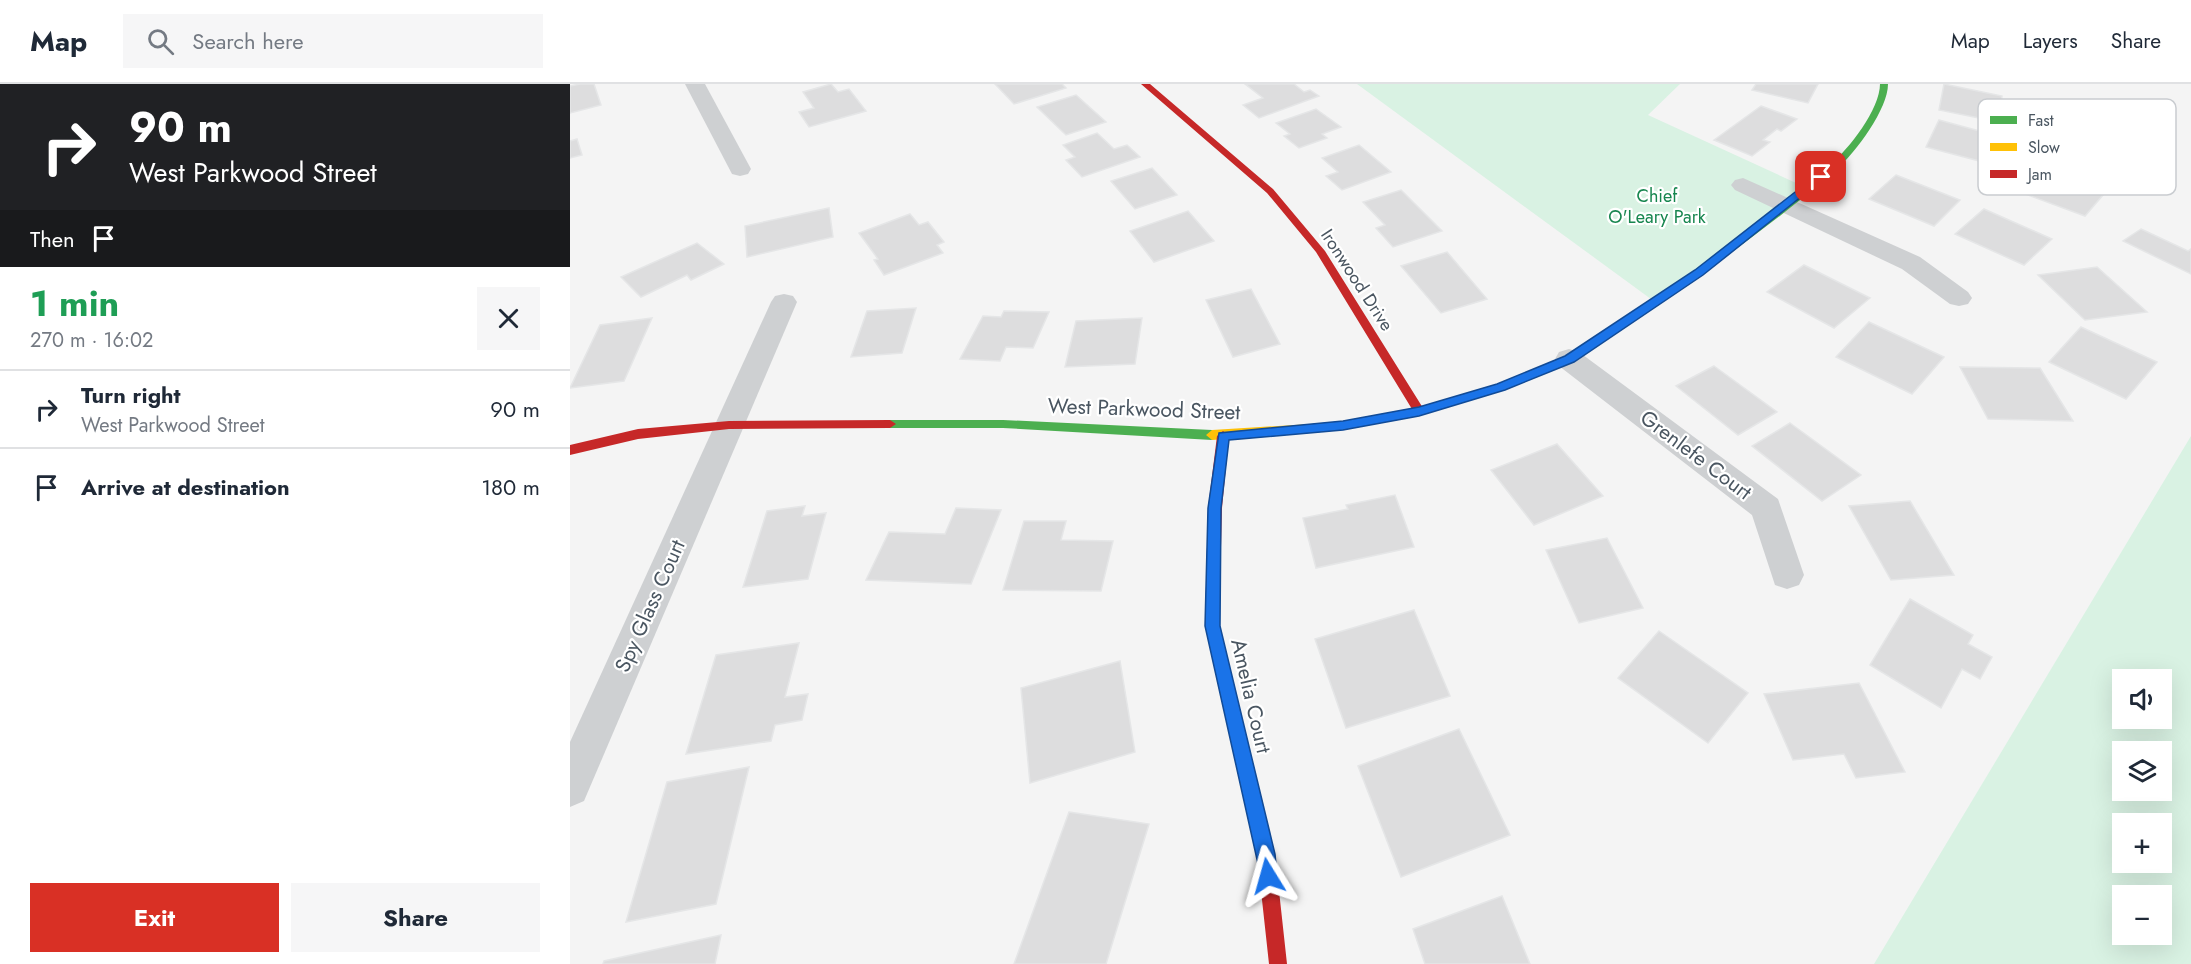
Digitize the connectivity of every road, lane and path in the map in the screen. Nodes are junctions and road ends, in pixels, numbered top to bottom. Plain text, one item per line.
1 (695, 84) edge
2 (1145, 84) edge
3 (1884, 84) edge
4 (740, 169) dead end
5 (1743, 185) dead end
6 (1788, 204) junction
7 (1959, 298) dead end
8 (784, 302) dead end
9 (1569, 359) junction
10 (1419, 411) junction
11 (729, 425) junction
12 (1223, 436) junction
13 (570, 450) edge
14 (1787, 575) dead end
15 (570, 787) edge
16 (1278, 964) edge

1 - 4 street
2 - 10 street, Ironwood Drive
3 - 6 street, West Parkwood Street
5 - 6 street
6 - 7 street
6 - 9 street, West Parkwood Street
8 - 11 street, Spy Glass Court
9 - 10 street, West Parkwood Street
9 - 14 street, Grenlefe Court
10 - 12 street, West Parkwood Street
11 - 12 street, West Parkwood Street
11 - 13 street, West Parkwood Street
11 - 15 street, Spy Glass Court
12 - 16 street, Amelia Court

